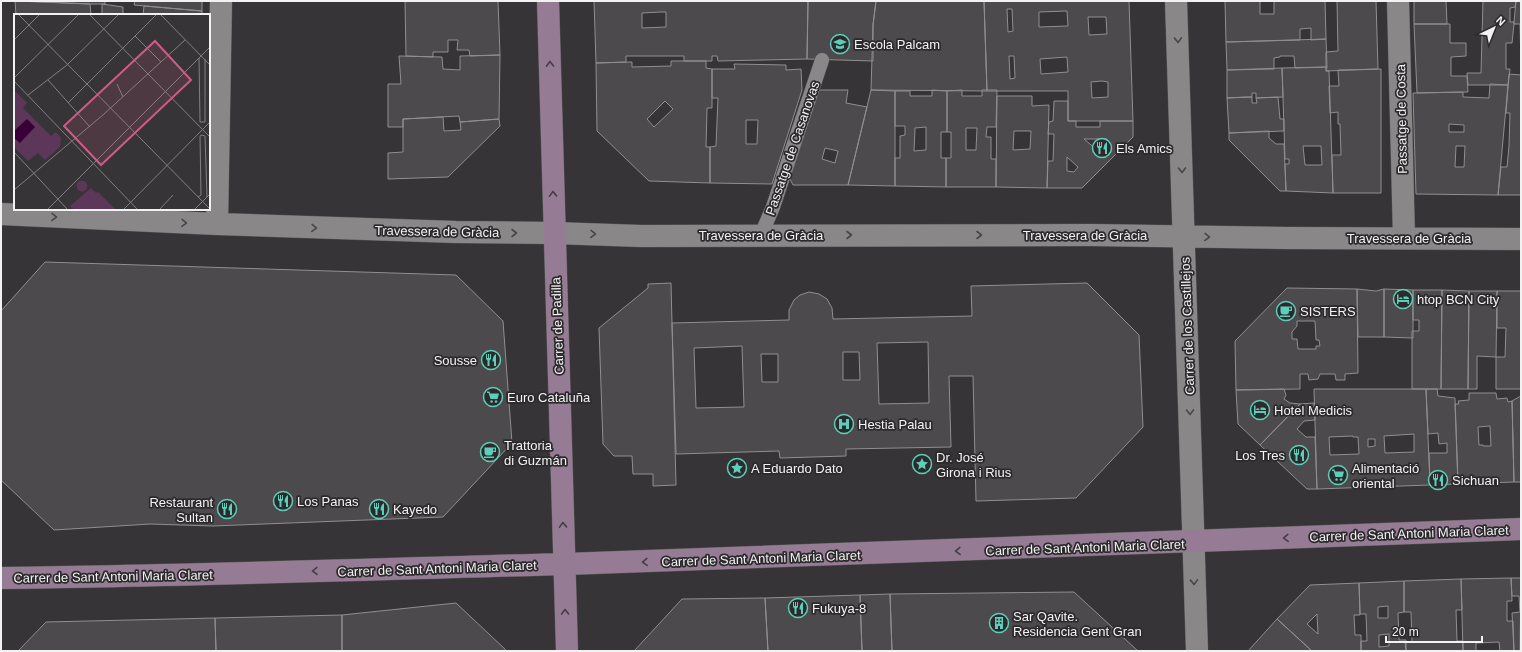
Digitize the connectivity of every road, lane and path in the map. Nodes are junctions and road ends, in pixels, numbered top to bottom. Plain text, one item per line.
1 (221, 1) edge
2 (548, 1) edge
3 (1176, 1) edge
4 (1398, 1) edge
5 (822, 60) dead end
6 (1, 214) edge
7 (217, 224) junction
8 (554, 233) junction
9 (761, 235) junction
10 (1184, 236) junction
11 (1404, 238) junction
12 (1521, 239) edge
13 (1521, 529) edge
14 (1193, 543) junction
15 (564, 564) junction
16 (1, 578) edge
17 (567, 651) edge
18 (1197, 651) edge

1 - 7 street
8 -> 2 main road, Carrer de Padilla
3 -> 10 street, Carrer de los Castillejos
4 - 11 street, Passatge de Costa
5 - 9 lane, Passatge de Casanovas
6 -> 7 street, Travessera de Gràcia
7 -> 8 street, Travessera de Gràcia
8 -> 9 street, Travessera de Gràcia
15 -> 8 main road, Carrer de Padilla
9 -> 10 street, Travessera de Gràcia
10 -> 11 street, Travessera de Gràcia
10 -> 14 street, Carrer de los Castillejos
11 - 12 street, Travessera de Gràcia
13 -> 14 main road, Carrer de Sant Antoni Maria Claret
14 -> 15 main road, Carrer de Sant Antoni Maria Claret
14 -> 18 street, Carrer de los Castillejos
15 -> 16 main road, Carrer de Sant Antoni Maria Claret
17 -> 15 main road, Carrer de Padilla

